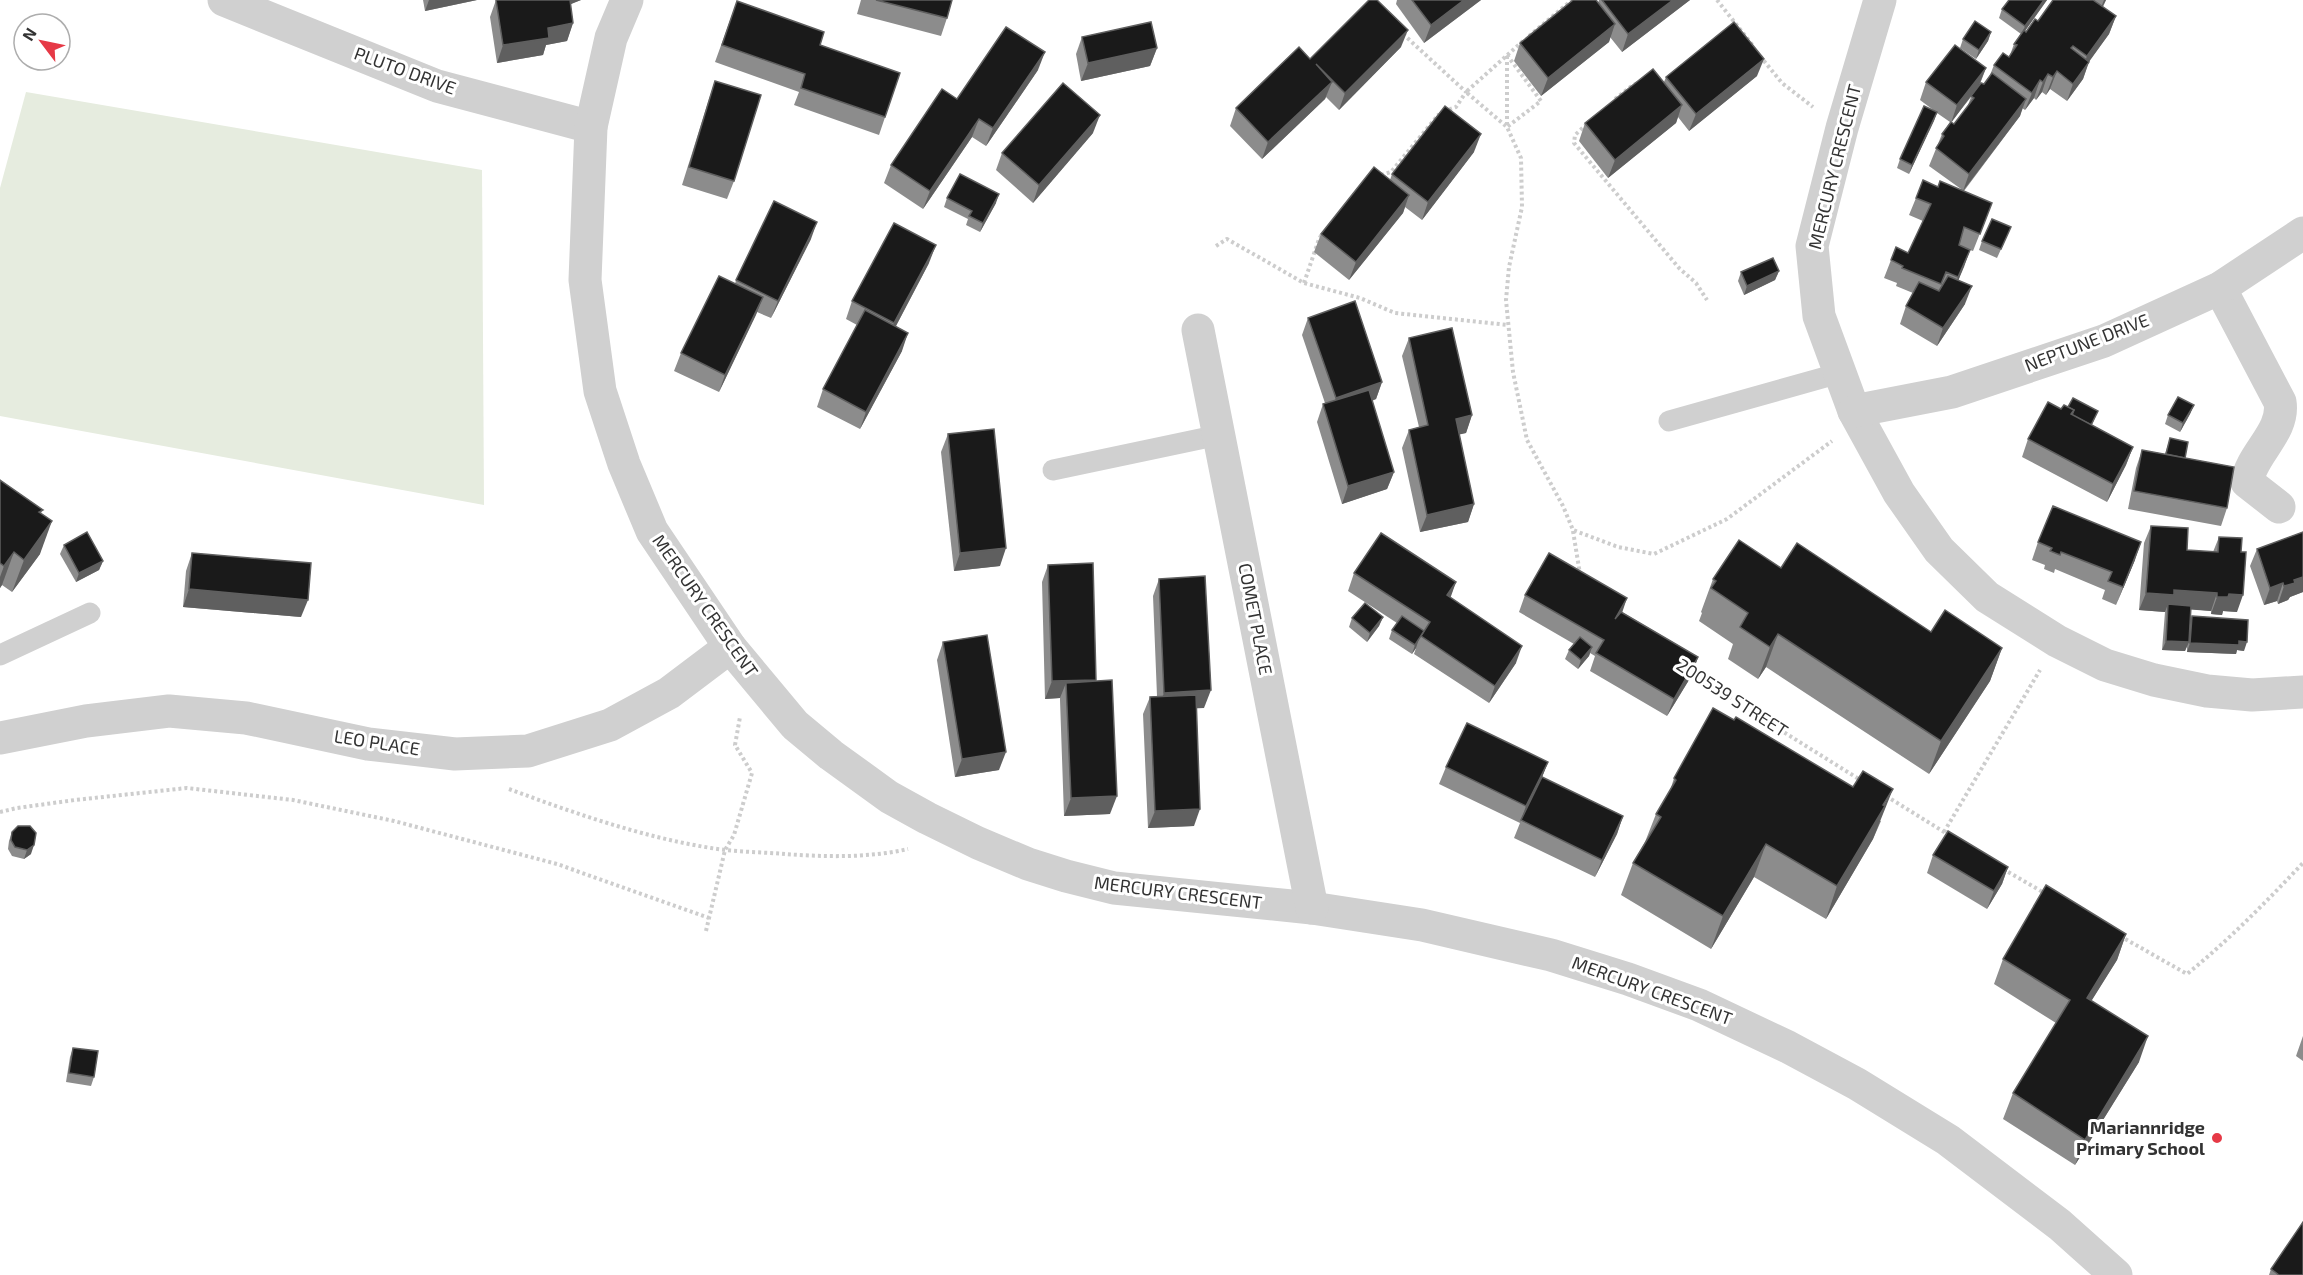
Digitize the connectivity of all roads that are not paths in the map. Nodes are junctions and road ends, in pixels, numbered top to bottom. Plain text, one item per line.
1 (224, 0) edge
2 (627, 0) edge
3 (1880, 0) edge
4 (591, 127) junction
5 (2303, 234) edge
6 (2220, 288) junction
7 (1198, 330) dead end
8 (1840, 373) junction
9 (1857, 416) junction
10 (1669, 421) dead end
11 (1219, 435) junction
12 (1053, 470) dead end
13 (2279, 507) dead end
14 (90, 613) dead end
15 (730, 648) junction
16 (0, 655) edge
17 (2303, 693) edge
18 (0, 738) edge
19 (1312, 908) junction
20 (2116, 1275) edge

1 - 4 street, PLUTO DRIVE
2 - 4 street, MERCURY CRESCENT
3 - 8 street, MERCURY CRESCENT
4 - 15 street, MERCURY CRESCENT
5 - 6 street, NEPTUNE DRIVE
6 - 9 street, NEPTUNE DRIVE
6 - 13 street
7 - 11 street, COMET PLACE
8 - 9 street, MERCURY CRESCENT
8 - 10 lane
9 - 17 street, MERCURY CRESCENT
11 - 12 lane
11 - 19 street, COMET PLACE
14 - 16 lane
15 - 18 street, LEO PLACE
15 - 19 street, MERCURY CRESCENT
19 - 20 street, MERCURY CRESCENT

